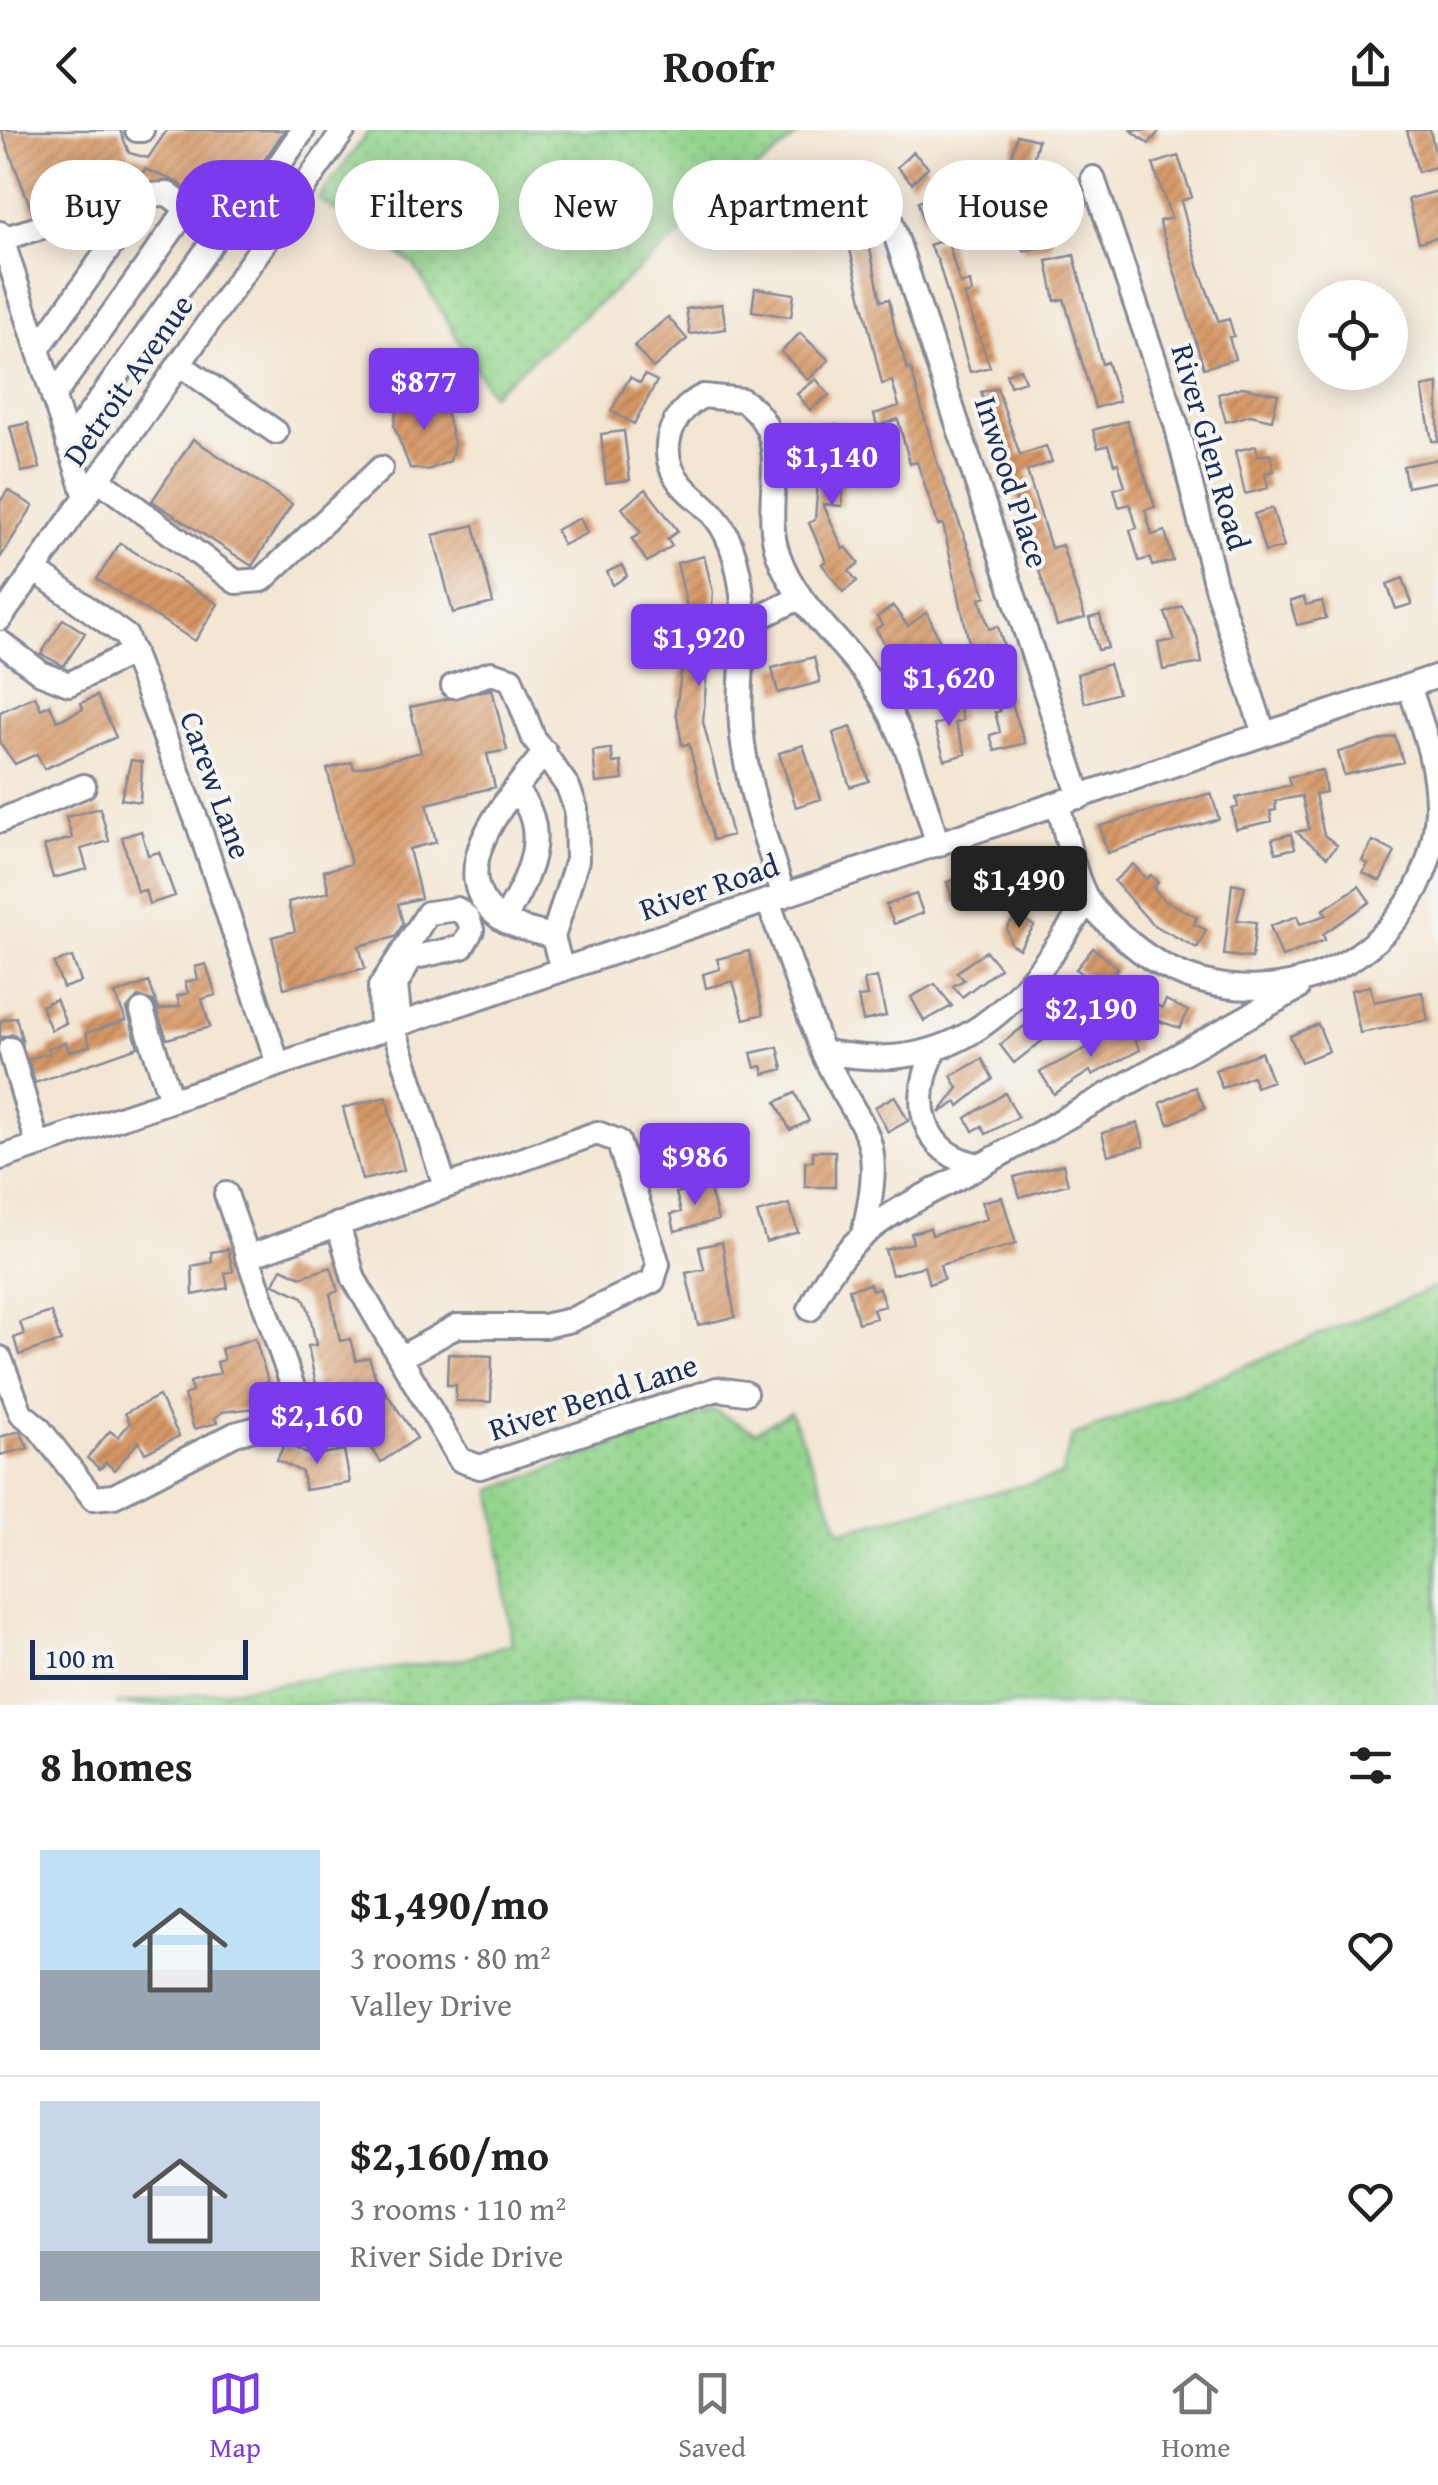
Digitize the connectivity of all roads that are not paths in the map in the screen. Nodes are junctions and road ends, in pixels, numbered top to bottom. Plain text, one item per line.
1 (303, 130) edge
2 (344, 130) edge
3 (282, 160) edge
4 (1094, 178) dead end
5 (176, 224) edge
6 (30, 228) edge
7 (1, 236) edge
8 (109, 250) edge
9 (207, 250) edge
10 (899, 250) edge
11 (38, 349) junction
12 (179, 364) junction
13 (53, 396) junction
14 (276, 432) dead end
15 (68, 444) junction
16 (381, 468) dead end
17 (92, 488) junction
18 (34, 570) junction
19 (799, 598) junction
20 (0, 620) edge
21 (747, 624) junction
22 (0, 642) edge
23 (132, 652) junction
24 (1438, 676) edge
25 (453, 686) dead end
26 (1409, 686) junction
27 (1264, 734) junction
28 (545, 752) junction
29 (84, 786) dead end
30 (515, 790) junction
31 (1069, 801) junction
32 (0, 821) edge
33 (938, 845) junction
34 (776, 899) junction
35 (1087, 900) junction
36 (504, 920) junction
37 (553, 937) junction
38 (562, 970) junction
39 (1309, 982) junction
40 (142, 1011) dead end
41 (391, 1027) junction
42 (10, 1049) dead end
43 (936, 1049) junction
44 (822, 1051) junction
45 (278, 1064) junction
46 (171, 1100) junction
47 (38, 1145) junction
48 (0, 1158) edge
49 (982, 1165) junction
50 (444, 1186) junction
51 (226, 1194) dead end
52 (338, 1224) junction
53 (864, 1230) junction
54 (248, 1257) junction
55 (810, 1309) dead end
56 (0, 1358) edge
57 (400, 1358) junction
58 (745, 1393) dead end

1 - 3 street
2 - 12 street, Detroit Avenue
4 - 27 street, River Glen Road
5 - 13 street
6 - 7 street
7 - 11 street
8 - 11 street
9 - 15 street
10 - 31 street, Inwood Place
11 - 13 street
12 - 14 street
12 - 17 street, Detroit Avenue
13 - 15 street
15 - 17 street
16 - 17 street
17 - 18 street, Detroit Avenue
18 - 20 street, Detroit Avenue
18 - 23 street, Carew Lane
19 - 21 street
19 - 21 street
19 - 33 street
21 - 34 street
22 - 23 street
23 - 45 street, Carew Lane
24 - 26 street, River Road
25 - 28 street
26 - 27 street, River Road
26 - 39 street
27 - 31 street, River Road
28 - 30 street
28 - 37 street
29 - 32 street
30 - 36 street
30 - 36 street
31 - 33 street, River Road
31 - 35 street, Inwood Place
33 - 34 street, River Road
34 - 38 street, River Road
34 - 44 street
35 - 39 street
35 - 43 street
36 - 37 street
37 - 38 street
38 - 41 street, River Road
39 - 49 street
40 - 46 street
41 - 41 street
41 - 45 street, River Road
41 - 50 street
42 - 47 street
43 - 44 street
43 - 49 street
44 - 53 street
45 - 46 street, River Road
46 - 47 street, River Road
47 - 48 street, River Road
49 - 53 street
50 - 52 street
50 - 57 street
51 - 54 street
52 - 54 street
52 - 57 street, River Bend Lane
53 - 55 street
54 - 56 street
57 - 58 street, River Bend Lane

